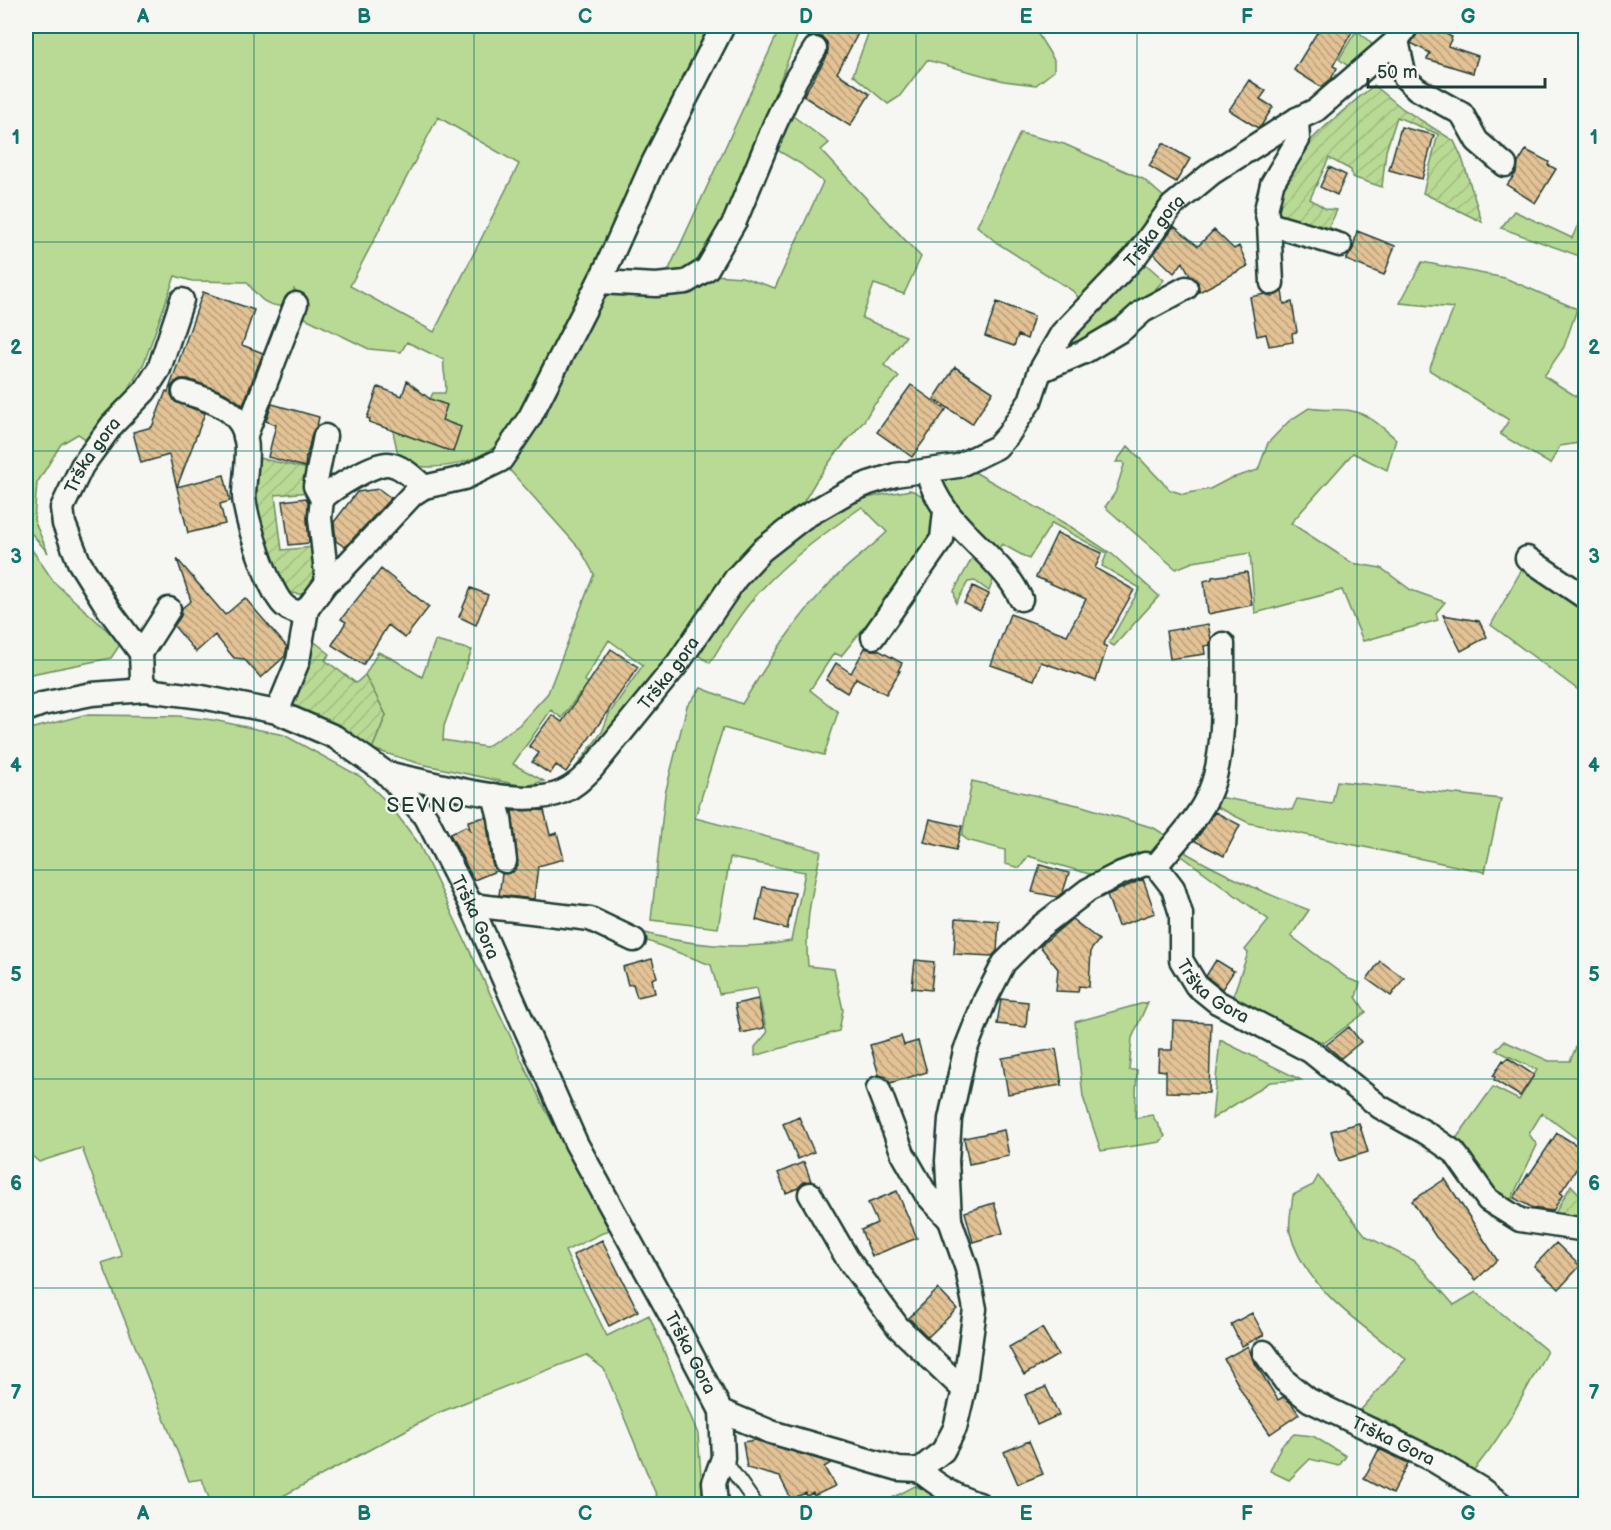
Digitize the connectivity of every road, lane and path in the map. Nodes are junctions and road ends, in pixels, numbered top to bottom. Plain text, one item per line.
1 (723, 26) edge
2 (1402, 33) edge
3 (815, 49) dead end
4 (1297, 119) junction
5 (1505, 165) dead end
6 (1269, 224) junction
7 (1340, 245) dead end
8 (598, 282) junction
9 (1272, 283) dead end
10 (1186, 288) dead end
11 (182, 300) dead end
12 (296, 304) dead end
13 (1040, 371) junction
14 (184, 392) dead end
15 (325, 436) dead end
16 (245, 437) junction
17 (927, 471) junction
18 (424, 487) junction
19 (322, 499) junction
20 (945, 511) junction
21 (1527, 558) dead end
22 (327, 582) junction
23 (1586, 598) edge
24 (1022, 599) dead end
25 (170, 609) dead end
26 (307, 609) junction
27 (873, 637) dead end
28 (1223, 644) dead end
29 (141, 653) junction
30 (146, 690) junction
31 (26, 710) edge
32 (277, 712) junction
33 (386, 773) junction
34 (494, 795) junction
35 (505, 861) dead end
36 (1156, 866) junction
37 (471, 905) junction
38 (634, 940) dead end
39 (878, 1088) dead end
40 (810, 1194) dead end
41 (950, 1220) junction
42 (1586, 1230) edge
43 (1264, 1352) dead end
44 (964, 1390) junction
45 (721, 1411) junction
46 (723, 1458) junction
47 (919, 1470) junction
48 (716, 1504) edge
49 (756, 1504) edge
50 (979, 1504) edge
51 (1501, 1504) edge

1 - 8 street
2 - 4 street, Trška gora
2 - 5 street, Trška gora
3 - 8 street
4 - 6 street
4 - 13 street, Trška gora
6 - 7 street
6 - 9 street
8 - 18 street
10 - 13 street
11 - 29 street, Trška gora
12 - 16 street
13 - 17 street, Trška gora
14 - 16 street
15 - 19 street
16 - 26 street
17 - 20 street
17 - 34 street, Trška gora
18 - 19 street
18 - 22 street
19 - 22 street
20 - 24 street
20 - 27 street
21 - 23 street
22 - 26 street
25 - 29 street
26 - 32 street
28 - 36 street
29 - 30 street
30 - 31 street, Trška Gora
30 - 32 street, Trška Gora
32 - 33 street, Trška Gora
33 - 34 street, Trška gora
33 - 37 street, Trška Gora
34 - 35 street
36 - 41 street
36 - 42 street, Trška Gora
37 - 38 street
37 - 45 street, Trška Gora
39 - 41 street
40 - 44 street
41 - 44 street
43 - 51 street, Trška Gora
44 - 47 street
45 - 46 street, Trška Gora
45 - 47 street, Trška Gora
46 - 48 street, Trška Gora
46 - 49 lane
47 - 50 street, Trška Gora

